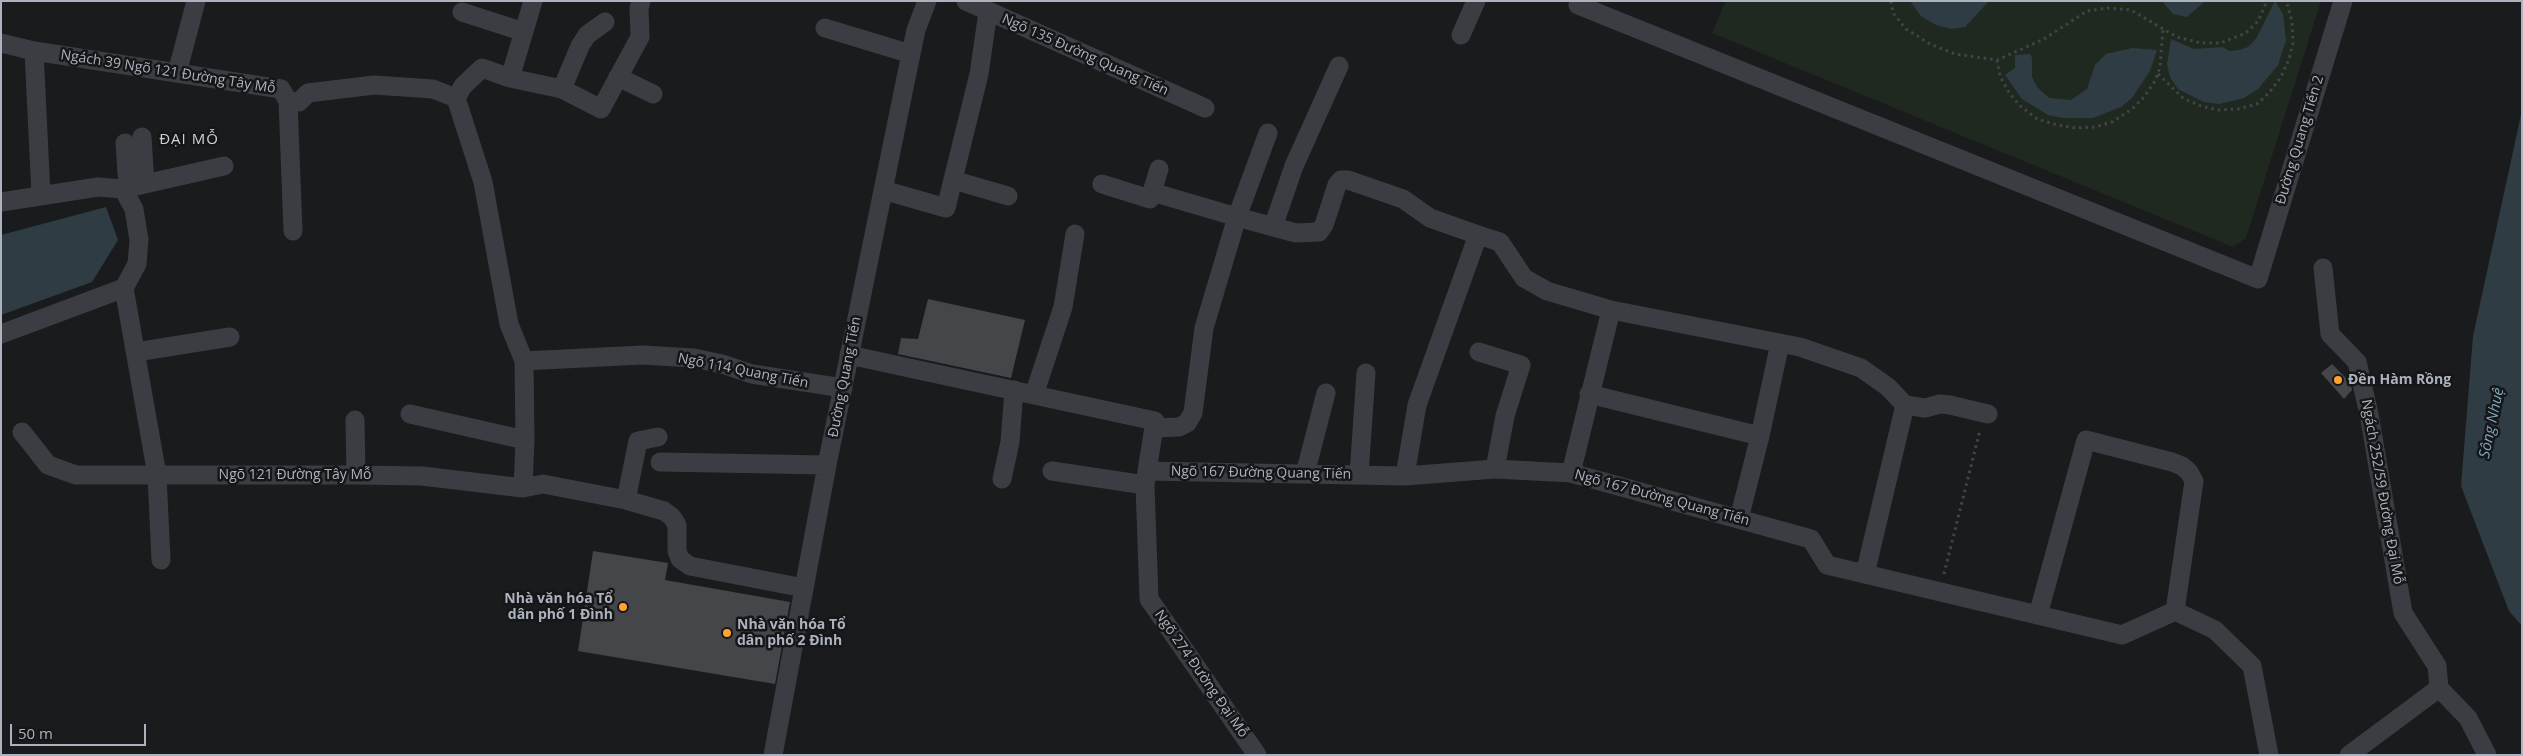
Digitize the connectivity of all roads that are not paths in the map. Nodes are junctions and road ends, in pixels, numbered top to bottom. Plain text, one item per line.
1 (196, 1) edge
2 (533, 1) edge
3 (641, 1) edge
4 (927, 1) edge
5 (966, 1) edge
6 (1476, 1) edge
7 (2343, 1) edge
8 (1578, 5) dead end
9 (462, 12) dead end
10 (988, 12) junction
11 (604, 22) dead end
12 (825, 28) dead end
13 (524, 32) junction
14 (1461, 35) dead end
15 (1, 43) edge
16 (34, 51) junction
17 (911, 54) junction
18 (1339, 66) dead end
19 (177, 73) junction
20 (618, 77) junction
21 (510, 78) junction
22 (562, 89) junction
23 (653, 94) dead end
24 (456, 98) junction
25 (288, 101) junction
26 (1204, 108) dead end
27 (1268, 133) dead end
28 (134, 140) dead end
29 (224, 166) dead end
30 (1159, 169) dead end
31 (953, 180) junction
32 (1102, 184) dead end
33 (132, 187) junction
34 (883, 190) junction
35 (1152, 192) junction
36 (41, 195) junction
37 (1008, 196) dead end
38 (1, 202) edge
39 (1238, 217) junction
40 (1273, 227) junction
41 (293, 231) dead end
42 (1075, 234) dead end
43 (1478, 235) junction
44 (2323, 268) dead end
45 (124, 288) junction
46 (1611, 310) junction
47 (1, 334) edge
48 (230, 337) dead end
49 (1780, 343) junction
50 (136, 352) junction
51 (1479, 352) dead end
52 (850, 355) junction
53 (524, 361) junction
54 (1366, 373) dead end
55 (843, 388) junction
56 (1014, 390) junction
57 (1326, 393) dead end
58 (1589, 394) junction
59 (1034, 395) junction
60 (1905, 405) junction
61 (410, 414) dead end
62 (1985, 419) road end
63 (355, 420) dead end
64 (1155, 428) junction
65 (22, 432) dead end
66 (1760, 436) junction
67 (658, 437) dead end
68 (525, 440) junction
69 (660, 462) dead end
70 (827, 465) junction
71 (1496, 469) junction
72 (1052, 471) dead end
73 (1571, 473) junction
74 (1305, 474) junction
75 (356, 475) junction
76 (157, 476) junction
77 (1359, 476) junction
78 (1405, 476) junction
79 (1146, 478) junction
80 (1002, 479) dead end
81 (523, 488) junction
82 (626, 500) junction
83 (1739, 519) junction
84 (161, 560) dead end
85 (1865, 574) junction
86 (804, 588) junction
87 (2175, 611) junction
88 (2038, 615) junction
89 (2439, 688) junction
90 (773, 755) edge
91 (1257, 755) edge
92 (2269, 755) edge
93 (2349, 755) edge
94 (2487, 755) edge

1 - 19 street
2 - 13 street
3 - 20 street
4 - 17 street, Đường Quang Tiến
5 - 10 street, Ngõ 135 Đường Quang Tiến
6 - 14 street
7 - 8 street, Đường Quang Tiến 2
9 - 13 street
10 - 26 street, Ngõ 135 Đường Quang Tiến
10 - 31 street
11 - 22 street
12 - 17 street
13 - 21 street
15 - 16 street, Ngách 39 Ngõ 121 Đường Tây Mỗ
16 - 19 street, Ngách 39 Ngõ 121 Đường Tây Mỗ
16 - 36 street
17 - 34 street, Đường Quang Tiến
18 - 40 street
19 - 25 street, Ngách 39 Ngõ 121 Đường Tây Mỗ
20 - 22 street
20 - 23 street
21 - 22 street
21 - 24 street
24 - 25 street, Ngách 39 Ngõ 121 Đường Tây Mỗ
24 - 53 street
25 - 41 street
27 - 39 street
28 - 33 street
29 - 33 street
30 - 35 street
31 - 34 street
31 - 37 street
32 - 35 street
33 - 36 street
33 - 45 street
34 - 52 street, Đường Quang Tiến
35 - 39 street
36 - 38 street
39 - 40 street
39 - 64 street
40 - 43 street
42 - 59 street
43 - 46 street
43 - 78 street
44 - 89 street, Ngách 252/59 Đường Đại Mỗ
45 - 47 street
45 - 50 street
46 - 49 street
46 - 58 street
48 - 50 street
49 - 60 street
49 - 66 street
50 - 76 street
51 - 71 street
52 - 55 street, Đường Quang Tiến
52 - 56 street
53 - 55 street, Ngõ 114 Quang Tiến
53 - 68 street
54 - 77 street
55 - 70 street, Đường Quang Tiến
56 - 59 street
56 - 80 street
57 - 74 street
58 - 66 street
58 - 73 street
59 - 64 street
60 - 62 street
60 - 85 street
61 - 68 street
63 - 75 street
64 - 79 street
65 - 76 street, Ngõ 121 Đường Tây Mỗ
66 - 83 street
67 - 82 street
68 - 81 street
69 - 70 street
70 - 86 street, Đường Quang Tiến
71 - 73 street, Ngõ 167 Đường Quang Tiến
71 - 78 street, Ngõ 167 Đường Quang Tiến
72 - 79 street, Ngõ 167 Đường Quang Tiến
73 - 83 street, Ngõ 167 Đường Quang Tiến
74 - 77 street, Ngõ 167 Đường Quang Tiến
74 - 79 street, Ngõ 167 Đường Quang Tiến
75 - 76 street, Ngõ 121 Đường Tây Mỗ
75 - 81 street, Ngõ 121 Đường Tây Mỗ
76 - 84 street
77 - 78 street, Ngõ 167 Đường Quang Tiến
79 - 91 street, Ngõ 274 Đường Đại Mỗ
81 - 82 street, Ngõ 121 Đường Tây Mỗ
82 - 86 street, Ngõ 121 Đường Tây Mỗ
83 - 85 street, Ngõ 167 Đường Quang Tiến
85 - 88 street, Ngõ 167 Đường Quang Tiến
86 - 90 street, Đường Quang Tiến
87 - 88 street, Ngõ 167 Đường Quang Tiến
87 - 88 street
87 - 92 street
89 - 93 street
89 - 94 street

